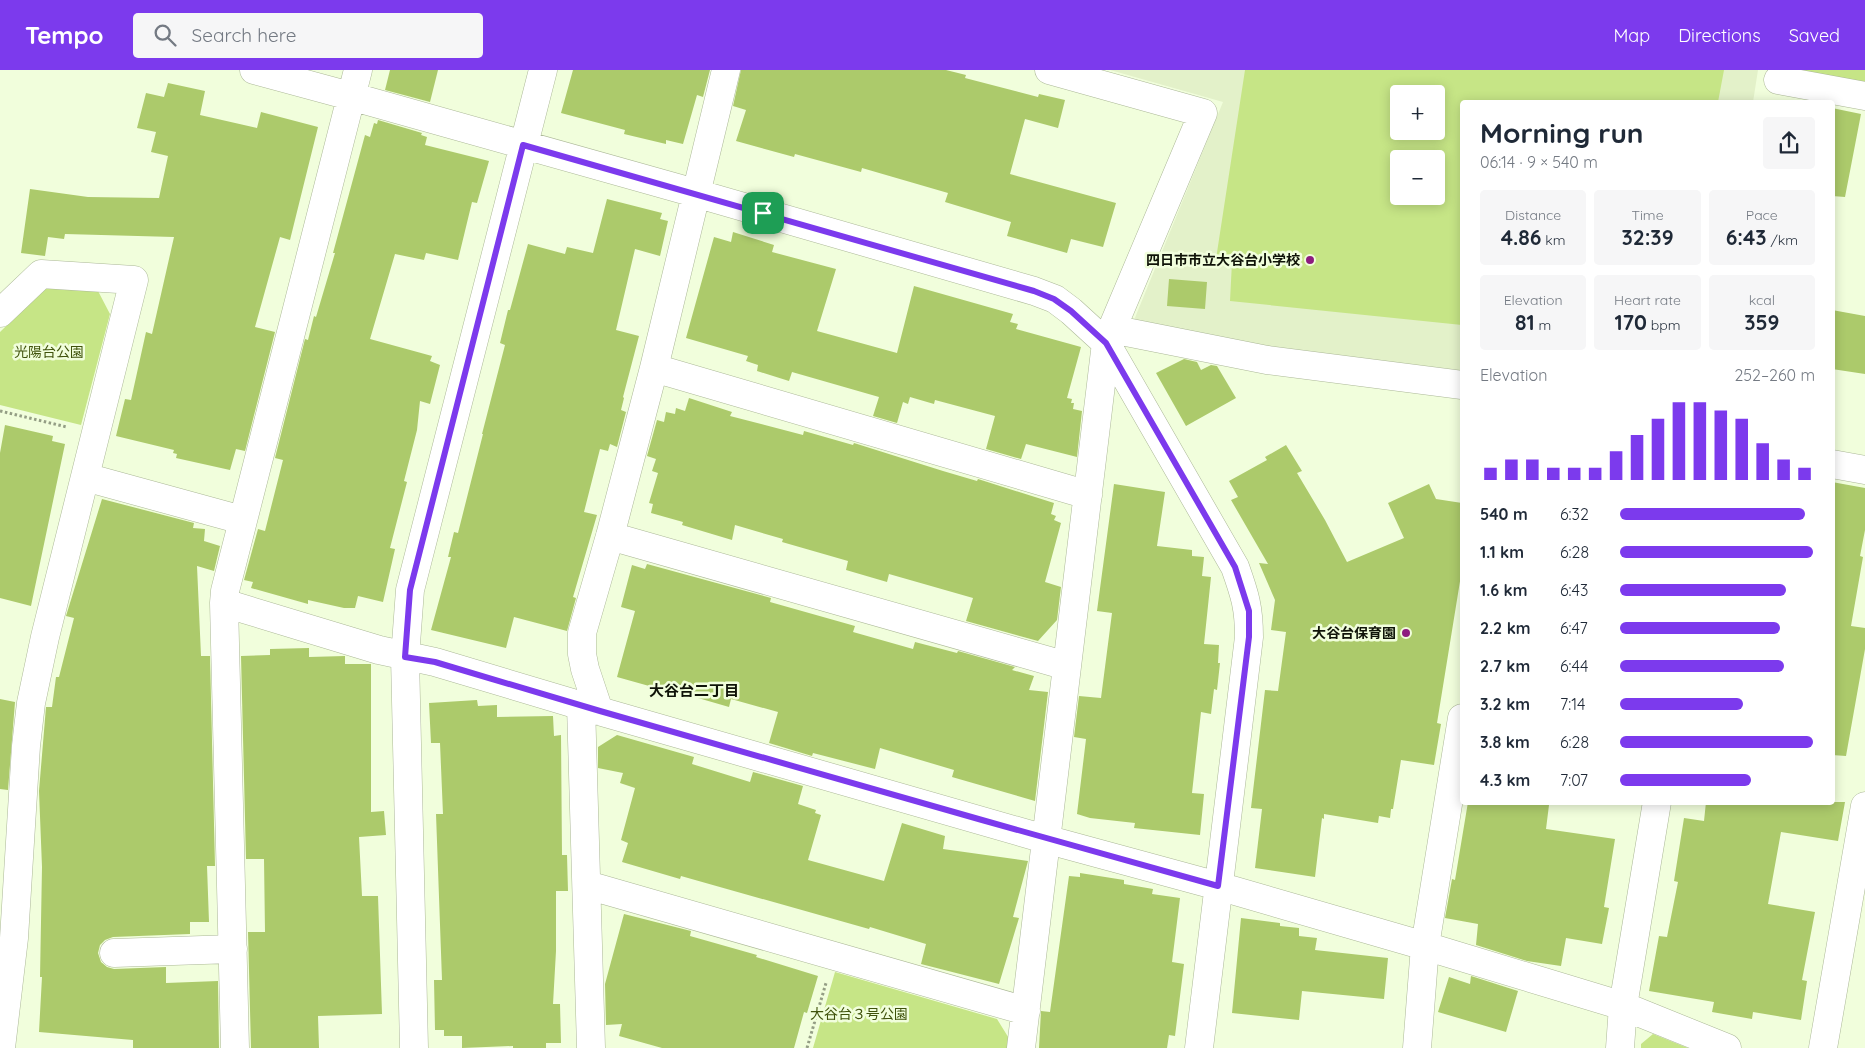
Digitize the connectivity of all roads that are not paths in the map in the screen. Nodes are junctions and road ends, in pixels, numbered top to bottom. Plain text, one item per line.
1 (254, 70) edge
2 (543, 70) edge
3 (726, 70) edge
4 (1049, 70) edge
5 (354, 83) edge
6 (1777, 84) edge
7 (1865, 96) edge
8 (523, 145) junction
9 (695, 193) junction
10 (0, 313) edge
11 (1108, 336) junction
12 (654, 368) junction
13 (1460, 385) edge
14 (1835, 465) edge
15 (1865, 470) edge
16 (85, 477) junction
17 (1088, 495) junction
18 (242, 520) junction
19 (610, 536) junction
20 (224, 603) junction
21 (405, 657) junction
22 (1067, 666) junction
23 (590, 708) junction
24 (1460, 730) edge
25 (1656, 805) edge
26 (1865, 806) edge
27 (1046, 838) junction
28 (1859, 880) edge
29 (586, 885) junction
30 (1218, 886) junction
31 (7, 938) edge
32 (1425, 946) junction
33 (233, 949) junction
34 (114, 953) dead end
35 (1623, 1006) junction
36 (1026, 1011) junction
37 (1, 1048) edge
38 (235, 1048) edge
39 (414, 1048) edge
40 (591, 1048) edge
41 (1021, 1048) edge
42 (1199, 1048) edge
43 (1417, 1048) edge
44 (1620, 1048) edge
45 (1727, 1048) edge
46 (1823, 1048) edge

1 - 5 street
2 - 8 street
3 - 9 street
4 - 11 street
5 - 8 street
5 - 18 street
6 - 7 street
8 - 9 street
8 - 21 street
9 - 11 street
9 - 12 street
10 - 16 street
11 - 13 street
11 - 17 street
11 - 30 street
12 - 17 street
12 - 19 street
14 - 15 street
16 - 18 street
16 - 31 street
17 - 22 street
18 - 20 street
19 - 22 street
19 - 23 street
20 - 21 street
20 - 33 street
21 - 23 street
21 - 39 street
22 - 27 street
23 - 27 street
23 - 29 street
24 - 32 street
25 - 35 street
26 - 28 street
27 - 30 street
27 - 36 street
28 - 46 street
29 - 36 street
29 - 40 street
30 - 32 street
30 - 42 street
31 - 37 street
32 - 35 street
32 - 43 street
33 - 34 street
33 - 38 street
35 - 44 street
35 - 45 street
36 - 41 street

